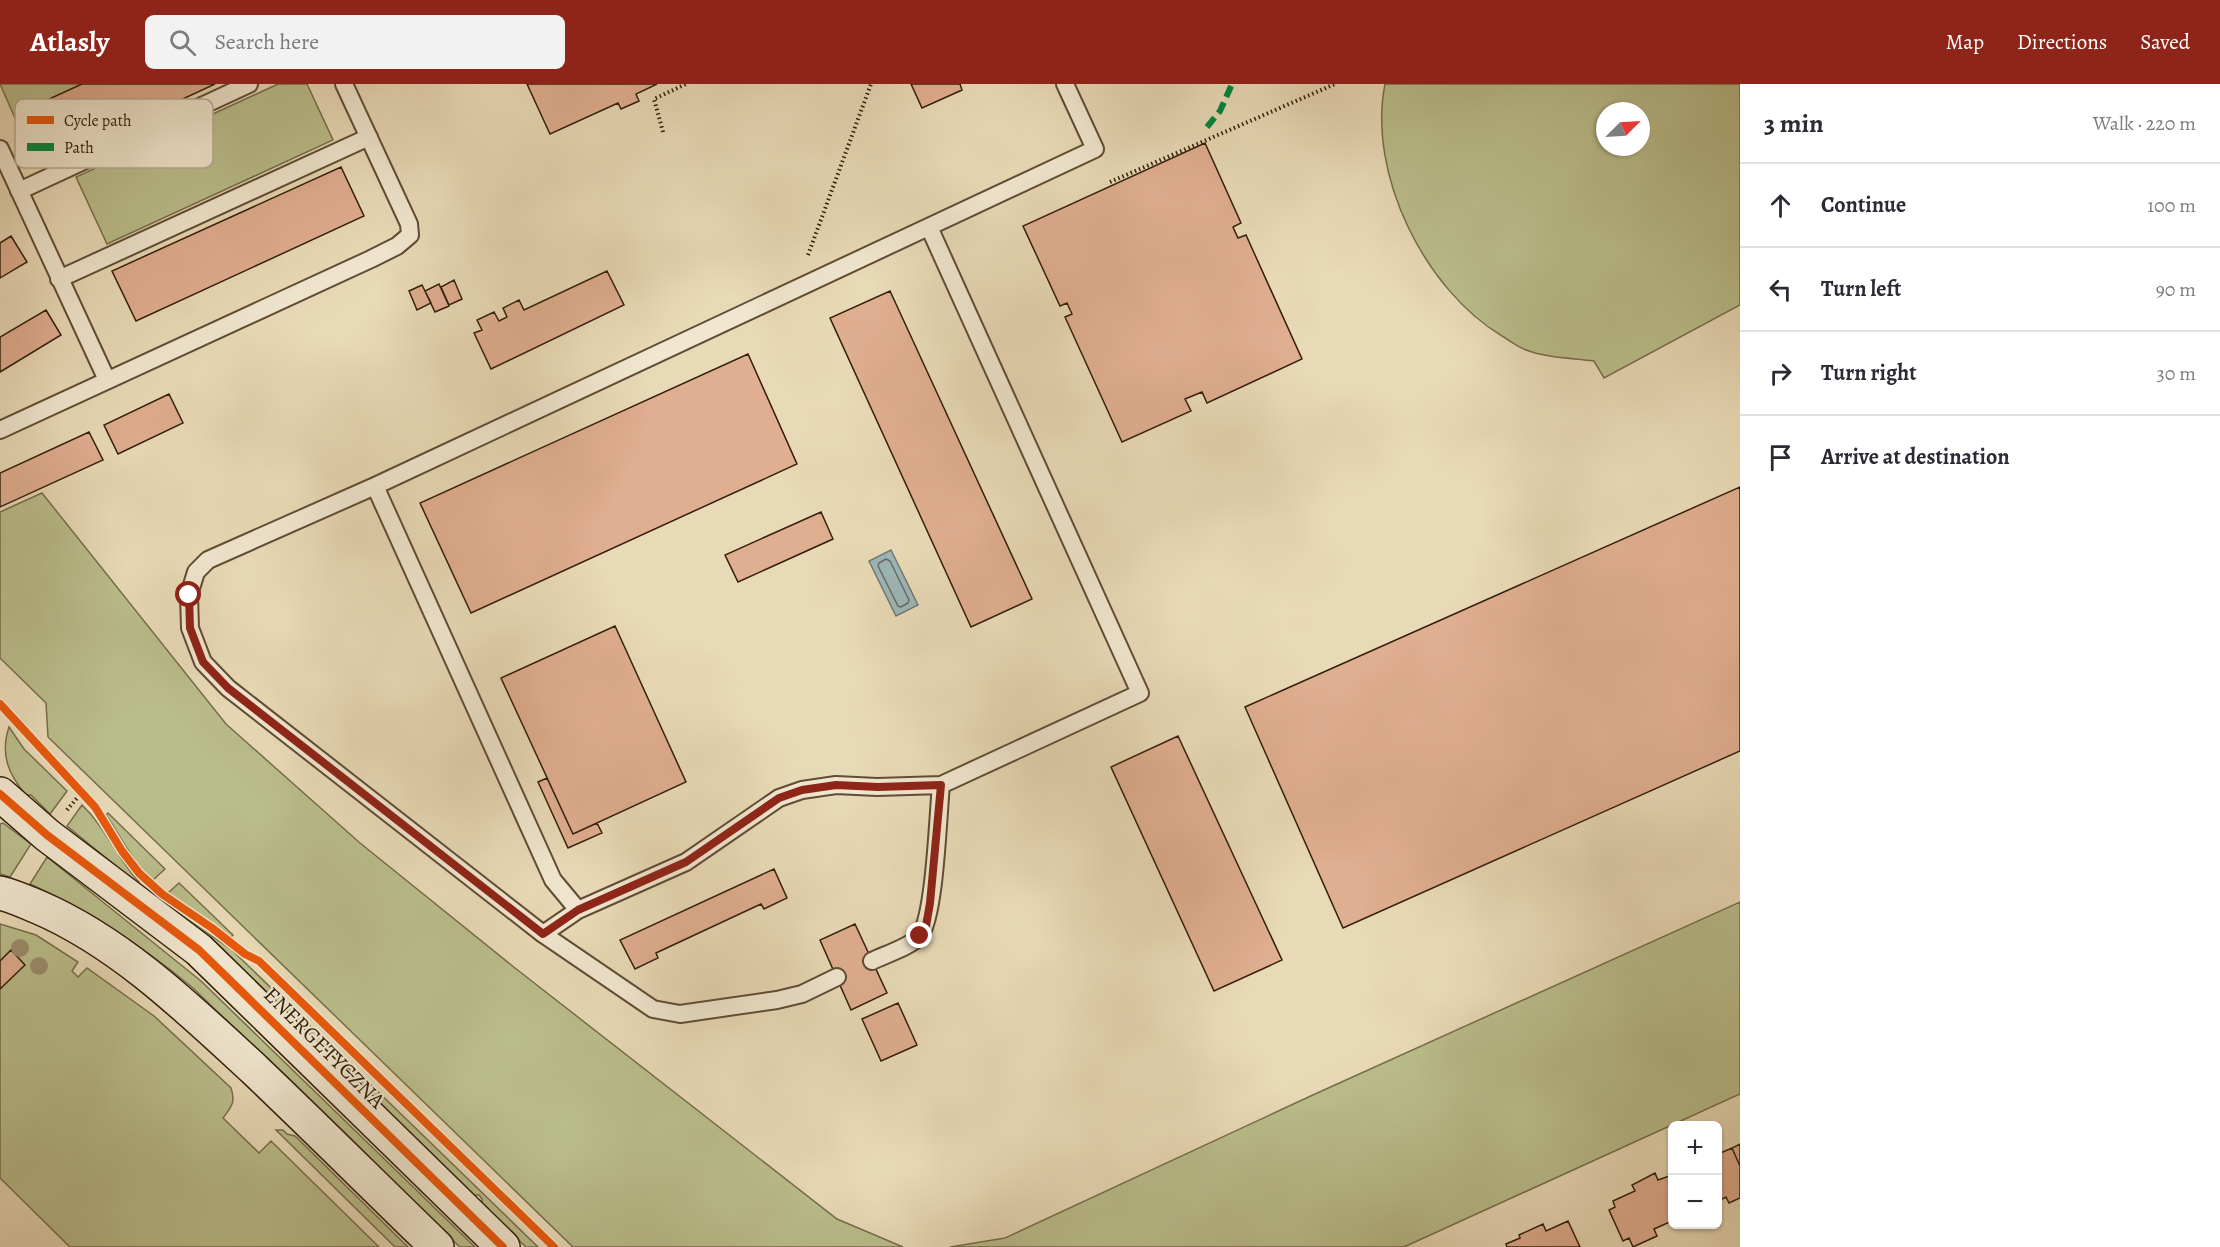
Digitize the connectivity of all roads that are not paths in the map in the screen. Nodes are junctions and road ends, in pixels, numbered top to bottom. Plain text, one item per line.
1 (249, 84) edge
2 (344, 84) edge
3 (1065, 84) edge
4 (213, 101) edge
5 (369, 137) junction
6 (0, 149) edge
7 (68, 168) edge
8 (19, 191) junction
9 (929, 227) junction
10 (59, 279) junction
11 (107, 380) junction
12 (0, 430) edge
13 (375, 486) junction
14 (941, 785) junction
15 (0, 794) edge
16 (0, 893) edge
17 (578, 910) junction
18 (543, 934) junction
19 (872, 961) dead end
20 (837, 977) dead end
21 (437, 1247) edge
22 (503, 1247) edge

1 - 4 lane
2 - 5 lane
3 - 9 lane
5 - 10 lane
5 - 11 lane
6 - 8 lane
7 - 8 lane
8 - 10 lane
9 - 13 lane
9 - 14 lane
10 - 11 lane
11 - 12 lane
13 - 17 lane
13 - 18 lane
14 - 17 lane
14 - 19 lane
15 - 22 street, ENERGETYCZNA
16 - 21 street
17 - 18 lane
18 - 20 lane

